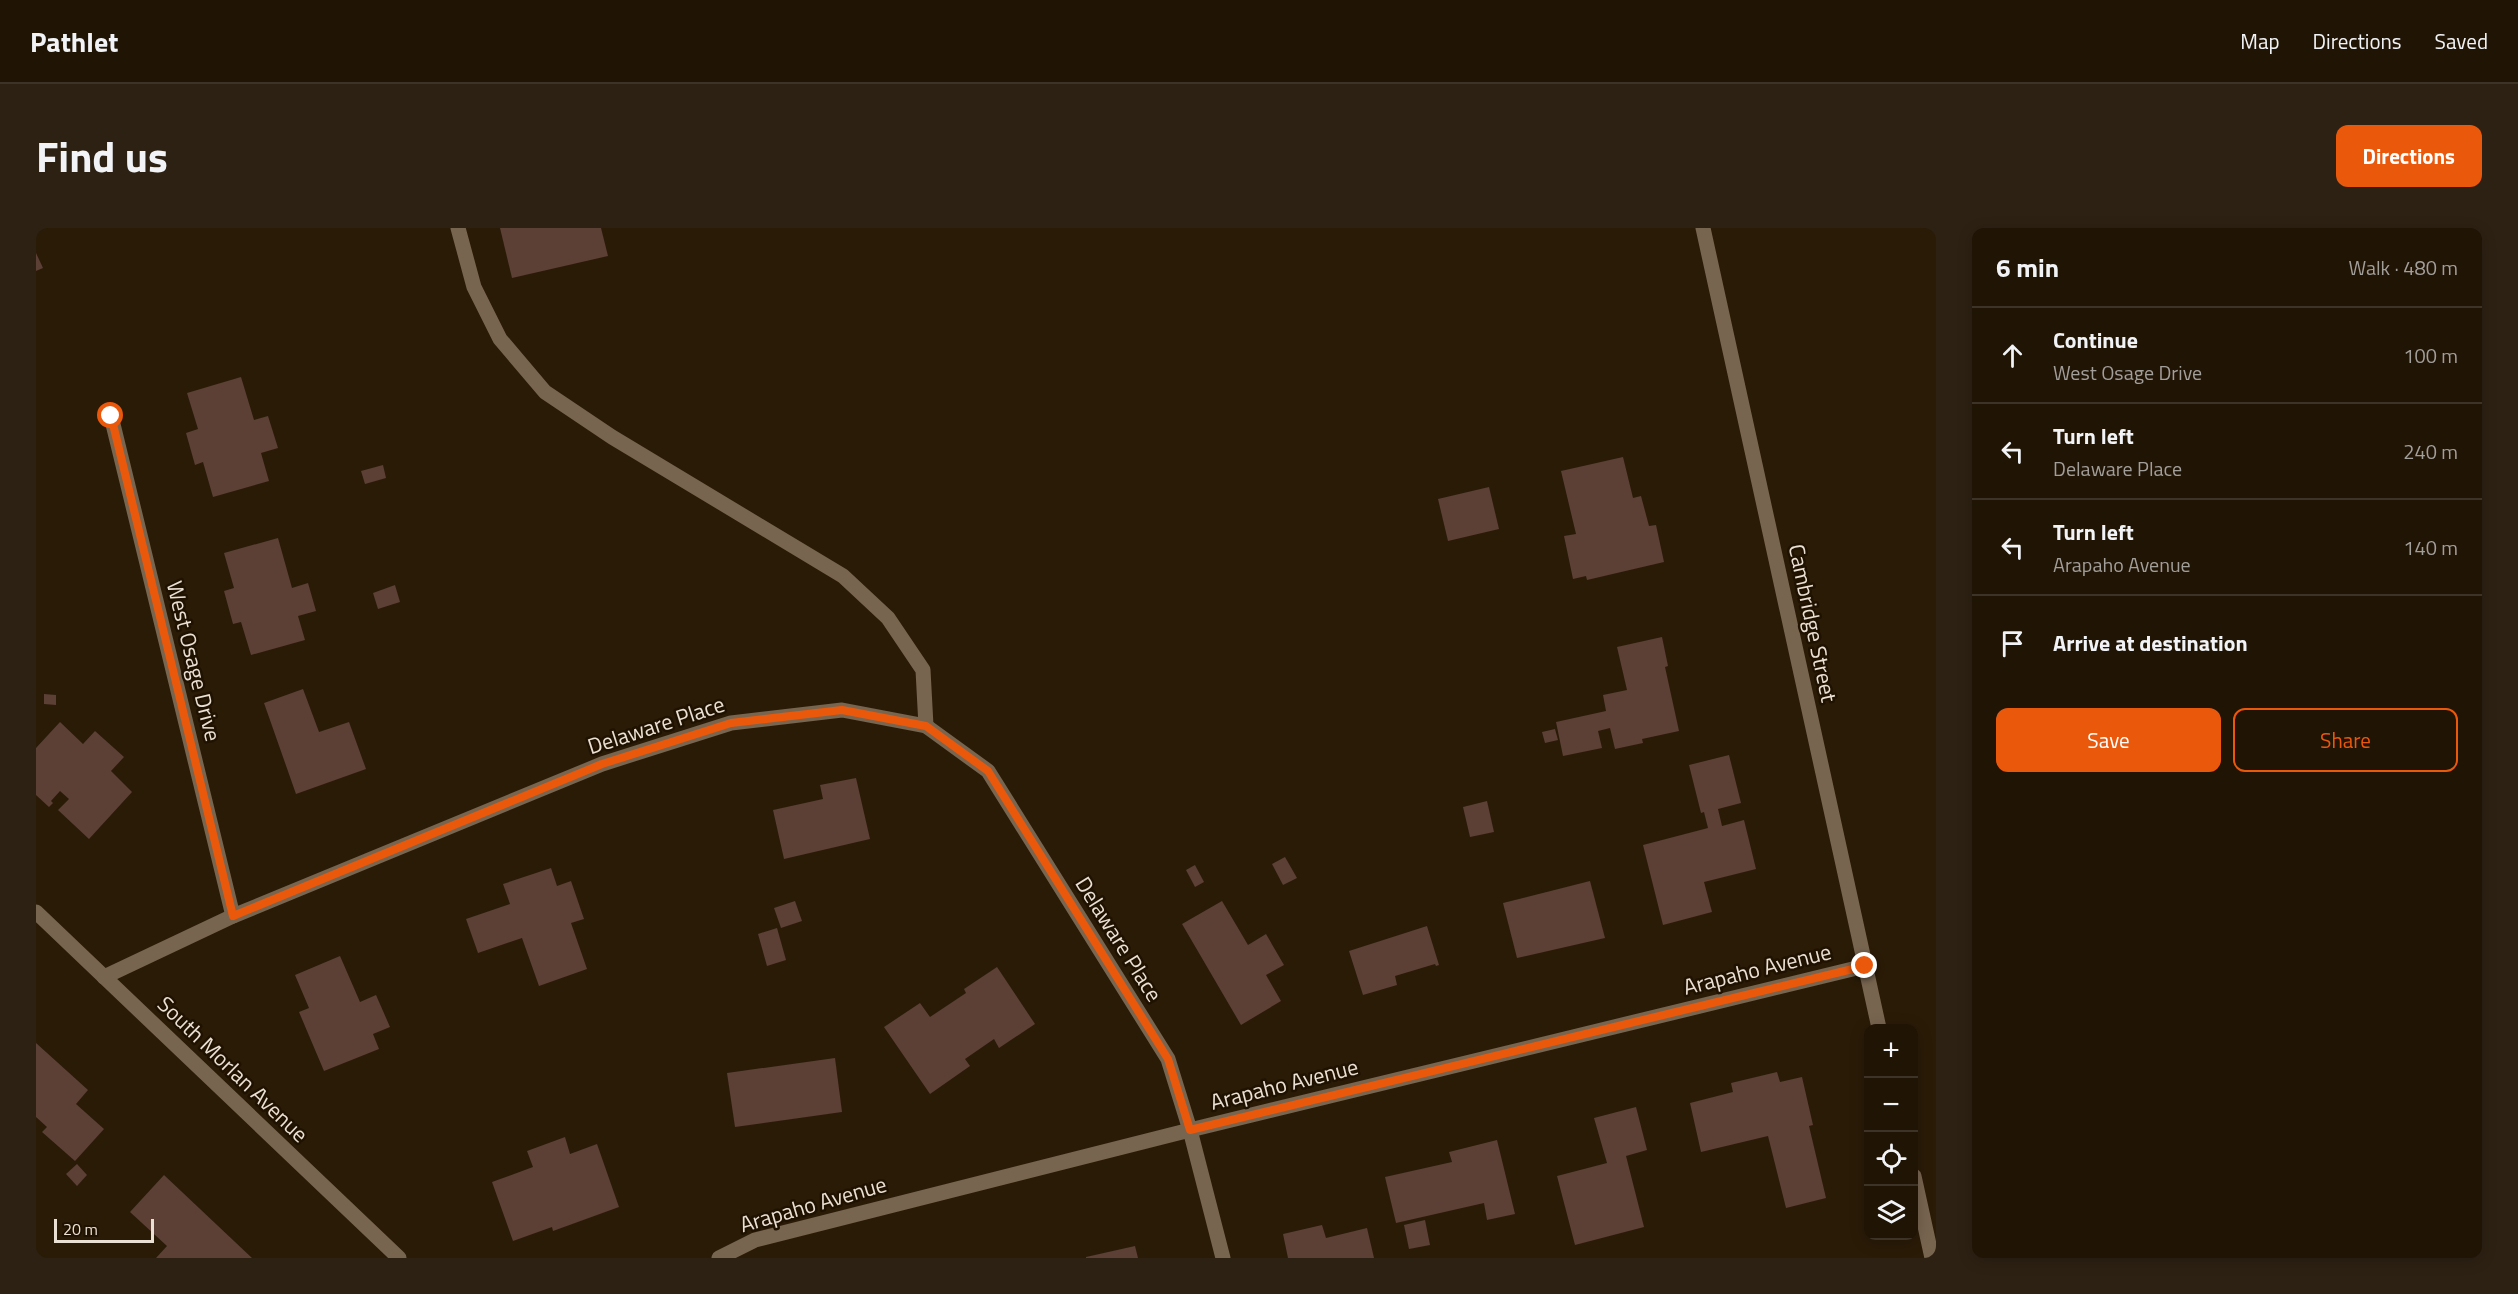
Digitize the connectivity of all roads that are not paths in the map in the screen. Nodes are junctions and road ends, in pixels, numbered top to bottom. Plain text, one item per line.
1 (458, 228) edge
2 (1702, 228) edge
3 (111, 416) dead end
4 (926, 726) junction
5 (36, 912) edge
6 (233, 916) junction
7 (1865, 966) junction
8 (104, 977) junction
9 (1879, 1024) edge
10 (1190, 1130) junction
11 (1916, 1186) edge
12 (399, 1258) edge
13 (718, 1258) edge
14 (1222, 1258) edge
15 (1932, 1258) edge

1 - 4 street
2 - 7 street, Cambridge Street
3 - 6 street, West Osage Drive
4 - 6 street, Delaware Place
4 - 10 street, Delaware Place
5 - 8 street, South Morlan Avenue
6 - 8 street, Delaware Place
7 - 9 street, Cambridge Street
7 - 10 street, Arapaho Avenue
8 - 12 street, South Morlan Avenue
10 - 13 street, Arapaho Avenue
10 - 14 street, Delaware Place
11 - 15 street

